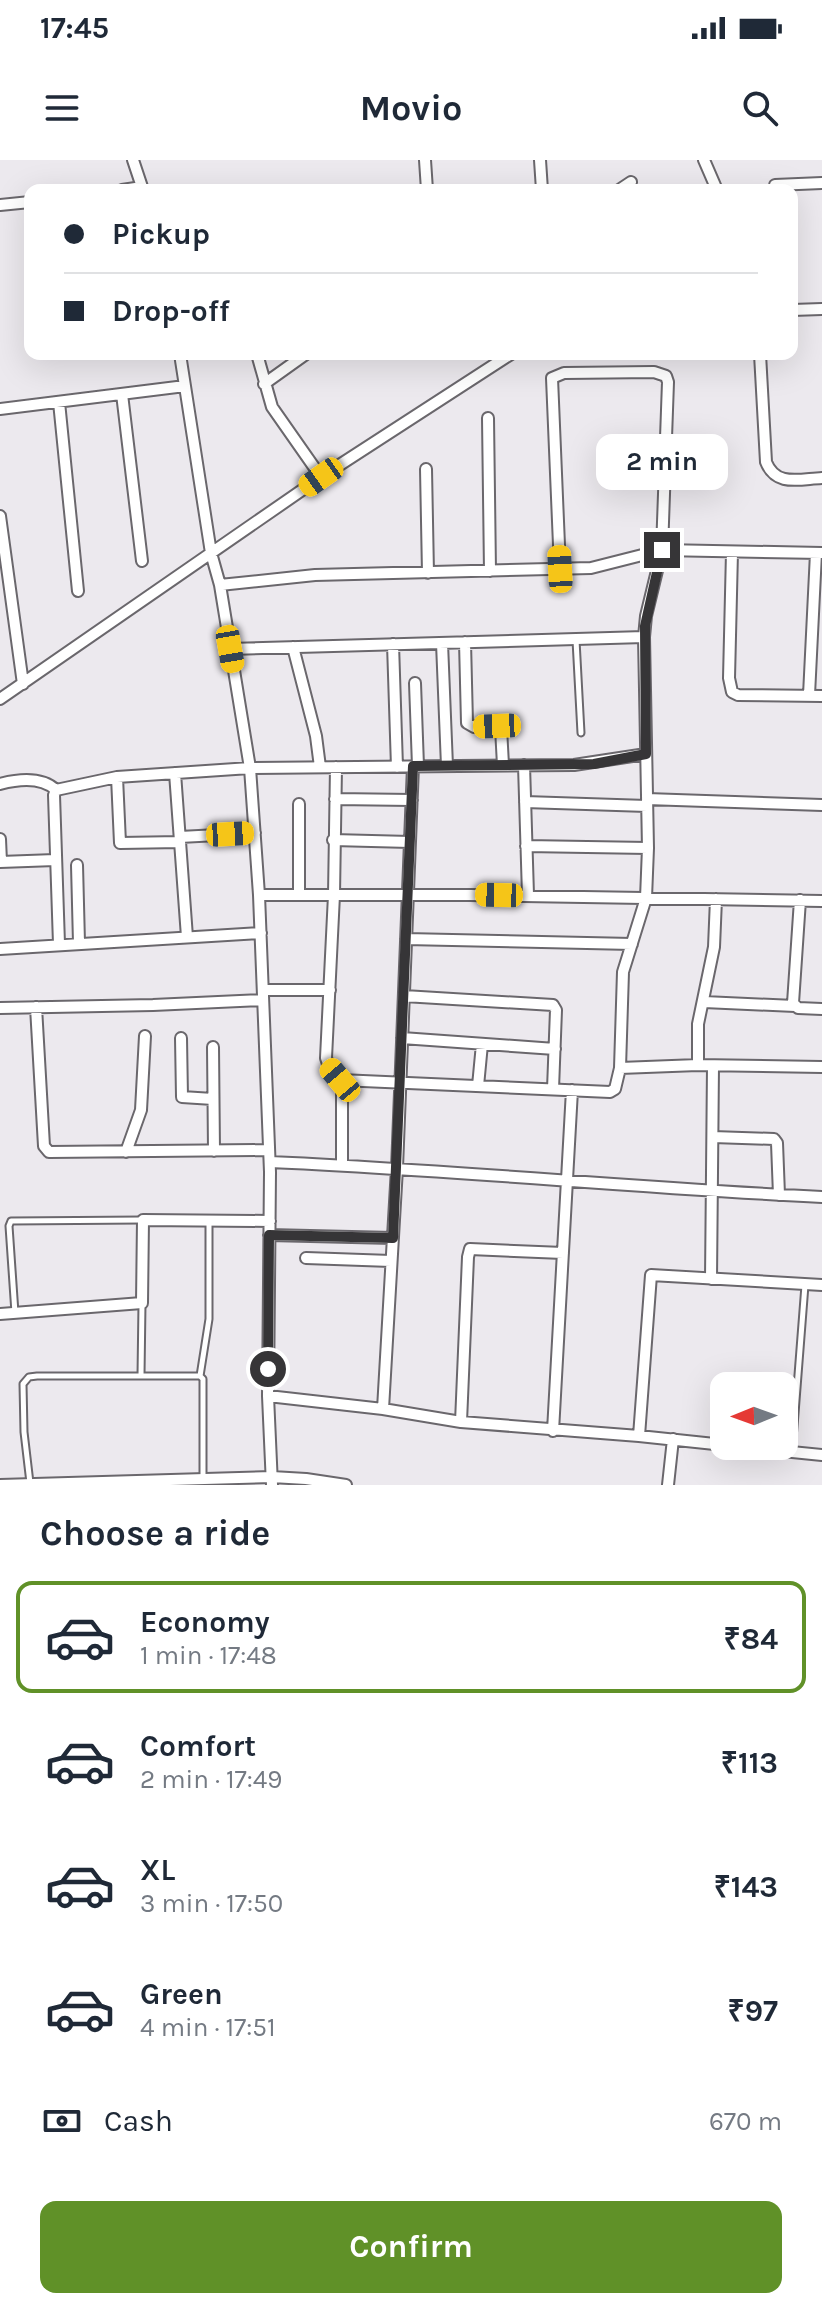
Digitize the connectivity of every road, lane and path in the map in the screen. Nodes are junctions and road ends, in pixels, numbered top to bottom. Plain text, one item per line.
1 (133, 160) edge
2 (425, 160) edge
3 (540, 160) edge
4 (704, 160) edge
5 (631, 182) dead end
6 (822, 183) edge
7 (142, 184) edge
8 (427, 184) edge
9 (542, 184) edge
10 (628, 184) edge
11 (714, 184) edge
12 (798, 184) edge
13 (24, 203) edge
14 (0, 205) edge
15 (822, 309) edge
16 (798, 310) edge
17 (181, 360) edge
18 (258, 360) edge
19 (298, 360) edge
20 (502, 360) edge
21 (760, 360) edge
22 (264, 384) junction
23 (185, 386) junction
24 (122, 394) junction
25 (59, 402) junction
26 (0, 409) edge
27 (488, 418) dead end
28 (426, 469) dead end
29 (321, 477) junction
30 (822, 478) edge
31 (0, 516) edge
32 (662, 550) junction
33 (732, 552) junction
34 (211, 553) junction
35 (819, 553) edge
36 (142, 561) dead end
37 (560, 569) junction
38 (490, 571) junction
39 (3, 573) edge
40 (428, 573) junction
41 (220, 585) junction
42 (78, 591) dead end
43 (644, 637) junction
44 (576, 639) junction
45 (465, 642) junction
46 (442, 643) junction
47 (393, 644) junction
48 (293, 647) junction
49 (230, 649) junction
50 (415, 683) dead end
51 (23, 684) junction
52 (809, 695) junction
53 (822, 696) edge
54 (0, 699) edge
55 (581, 733) dead end
56 (646, 754) junction
57 (503, 765) junction
58 (524, 765) junction
59 (415, 766) junction
60 (447, 766) junction
61 (320, 767) junction
62 (336, 767) junction
63 (397, 767) junction
64 (250, 768) junction
65 (175, 773) junction
66 (117, 777) junction
67 (0, 784) edge
68 (56, 790) junction
69 (335, 799) junction
70 (412, 800) junction
71 (525, 802) junction
72 (647, 802) junction
73 (299, 804) dead end
74 (822, 805) edge
75 (255, 833) junction
76 (0, 839) edge
77 (180, 840) junction
78 (333, 840) junction
79 (410, 842) junction
80 (526, 846) junction
81 (648, 848) junction
82 (55, 860) junction
83 (1, 862) edge
84 (77, 865) dead end
85 (259, 895) junction
86 (299, 895) junction
87 (334, 895) junction
88 (408, 895) junction
89 (528, 895) junction
90 (646, 898) junction
91 (716, 899) junction
92 (800, 900) junction
93 (822, 901) edge
94 (261, 933) junction
95 (187, 937) junction
96 (406, 939) junction
97 (79, 943) junction
98 (59, 944) junction
99 (632, 944) junction
100 (0, 949) edge
101 (330, 990) junction
102 (263, 995) junction
103 (404, 996) junction
104 (704, 1002) junction
105 (795, 1006) junction
106 (36, 1007) junction
107 (0, 1008) edge
108 (822, 1009) edge
109 (145, 1036) dead end
110 (181, 1038) dead end
111 (402, 1038) junction
112 (482, 1044) junction
113 (213, 1047) dead end
114 (555, 1049) junction
115 (698, 1065) junction
116 (713, 1066) junction
117 (822, 1067) edge
118 (620, 1068) junction
119 (340, 1080) junction
120 (400, 1082) junction
121 (478, 1086) junction
122 (553, 1089) junction
123 (572, 1090) junction
124 (213, 1099) junction
125 (713, 1137) junction
126 (214, 1151) junction
127 (126, 1152) junction
128 (269, 1156) junction
129 (342, 1165) junction
130 (397, 1168) junction
131 (567, 1182) junction
132 (713, 1192) junction
133 (779, 1195) junction
134 (822, 1197) edge
135 (143, 1220) junction
136 (209, 1221) junction
137 (270, 1221) junction
138 (269, 1235) junction
139 (393, 1238) junction
140 (563, 1253) junction
141 (306, 1258) dead end
142 (391, 1261) junction
143 (711, 1279) junction
144 (805, 1285) junction
145 (822, 1285) edge
146 (142, 1303) junction
147 (15, 1313) junction
148 (0, 1314) edge
149 (141, 1375) junction
150 (798, 1375) edge
151 (200, 1376) junction
152 (268, 1396) junction
153 (383, 1409) junction
154 (461, 1422) junction
155 (553, 1431) junction
156 (639, 1436) junction
157 (673, 1439) junction
158 (710, 1443) edge
159 (798, 1453) edge
160 (822, 1455) edge
161 (203, 1479) junction
162 (272, 1481) edge
163 (326, 1483) edge
164 (30, 1484) edge
165 (88, 1484) edge
166 (0, 1485) edge
167 (346, 1485) edge
168 (668, 1485) edge

1 - 7 street
2 - 8 street
3 - 9 street
4 - 11 street
5 - 10 street
6 - 12 street
13 - 14 street
15 - 16 street
17 - 23 street
18 - 22 street
19 - 22 street
20 - 29 street
21 - 30 street
22 - 29 street
23 - 24 street
23 - 34 street
24 - 25 street
24 - 36 street
25 - 26 street
25 - 42 street
27 - 38 street
28 - 40 street
29 - 34 street
31 - 39 street
32 - 33 street
32 - 37 street
32 - 37 street
32 - 43 street
33 - 35 street
33 - 52 street
34 - 41 street
34 - 51 street
35 - 52 street
37 - 38 street
38 - 40 street
39 - 51 street
40 - 41 street
41 - 49 street
43 - 44 street
43 - 56 street
44 - 45 street
44 - 55 lane
45 - 46 street
45 - 57 street
46 - 47 street
46 - 60 street
47 - 48 street
47 - 63 street
48 - 49 street
48 - 61 street
49 - 64 street
50 - 59 street
51 - 54 street
52 - 53 street
56 - 58 street
56 - 72 street
57 - 58 street
57 - 60 street
58 - 71 street
59 - 60 street
59 - 63 street
59 - 70 street
61 - 62 street
61 - 64 street
62 - 63 street
62 - 69 street
64 - 65 street
64 - 75 street
65 - 66 street
65 - 77 street
66 - 68 street
66 - 77 street
67 - 68 street
68 - 82 street
69 - 70 street
69 - 78 street
70 - 79 street
71 - 72 street
71 - 80 street
72 - 74 street
72 - 81 street
73 - 86 street
75 - 77 street
75 - 85 street
76 - 83 street
77 - 95 street
78 - 79 street
78 - 87 street
79 - 88 street
80 - 81 street
80 - 89 street
81 - 90 street
82 - 83 street
82 - 98 street
84 - 97 street
85 - 86 street
85 - 94 street
86 - 87 street
87 - 88 street
87 - 101 street
88 - 89 street
88 - 96 street
89 - 90 street
90 - 91 street
90 - 99 street
91 - 92 street
91 - 104 street
92 - 93 street
92 - 105 street
94 - 95 street
94 - 102 street
95 - 97 street
96 - 99 street
96 - 103 street
97 - 98 street
98 - 100 street
99 - 118 street
101 - 102 street
101 - 119 street
102 - 106 street
102 - 128 street
103 - 111 street
103 - 114 street
104 - 105 street
104 - 115 street
105 - 108 street
106 - 107 street
106 - 127 street
109 - 127 street
110 - 124 street
111 - 112 street
111 - 120 street
112 - 114 street
112 - 121 street
113 - 124 street
114 - 122 street
115 - 116 street
115 - 118 street
116 - 117 street
116 - 125 street
118 - 123 street
119 - 120 street
119 - 129 street
120 - 121 street
120 - 130 street
121 - 122 street
122 - 123 street
123 - 131 street
124 - 126 street
125 - 132 street
125 - 133 street
126 - 127 street
126 - 128 street
128 - 129 street
128 - 137 street
129 - 130 street
130 - 131 street
130 - 139 street
131 - 132 street
131 - 140 street
132 - 133 street
132 - 143 street
133 - 134 street
135 - 136 street
135 - 146 street
135 - 147 lane
136 - 137 street
136 - 151 lane
137 - 138 street
138 - 139 street
138 - 152 street
139 - 142 street
140 - 154 street
140 - 155 street
141 - 142 street
142 - 153 street
143 - 144 street
143 - 156 street
144 - 145 street
144 - 150 lane
146 - 147 street
146 - 149 lane
147 - 148 street
149 - 151 lane
149 - 164 lane
151 - 161 lane
152 - 153 street
152 - 162 street
153 - 154 street
154 - 155 street
155 - 156 street
156 - 157 street
157 - 158 street
157 - 168 street
159 - 160 street
161 - 162 street
161 - 165 street
162 - 163 street
163 - 167 street
164 - 165 street
164 - 166 street

